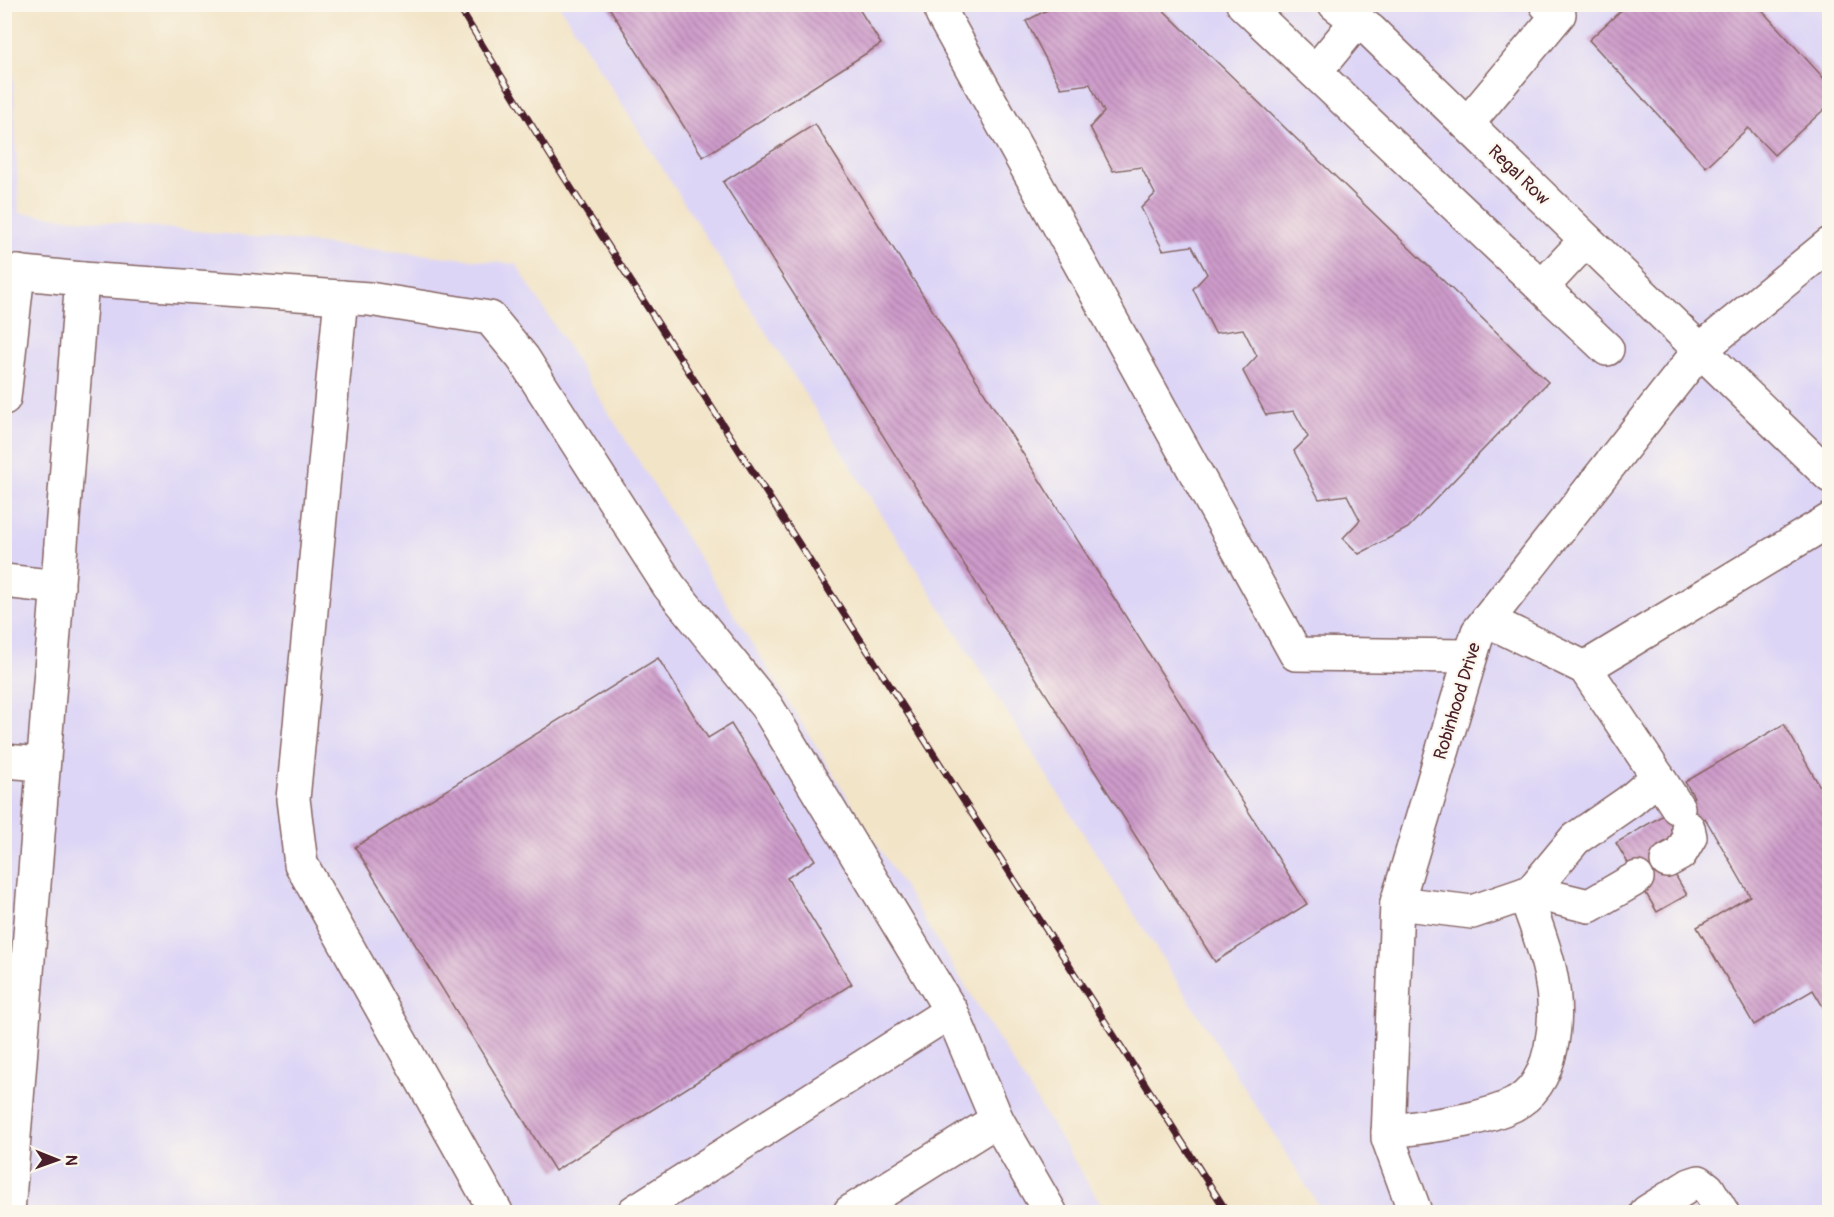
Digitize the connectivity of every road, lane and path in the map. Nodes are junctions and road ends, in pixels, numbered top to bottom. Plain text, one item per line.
1 (946, 4) edge
2 (1243, 4) edge
3 (1546, 4) edge
4 (1346, 13) edge
5 (1315, 72) junction
6 (1467, 124) junction
7 (1586, 240) junction
8 (1830, 244) edge
9 (11, 271) edge
10 (82, 279) junction
11 (1542, 287) junction
12 (341, 297) junction
13 (1607, 349) dead end
14 (1700, 350) junction
15 (4, 398) edge
16 (1830, 476) edge
17 (1830, 520) edge
18 (4, 581) edge
19 (58, 586) junction
20 (1487, 620) junction
21 (1470, 656) junction
22 (1585, 668) junction
23 (4, 761) edge
24 (44, 764) junction
25 (1658, 777) junction
26 (1667, 861) dead end
27 (1637, 878) dead end
28 (1528, 893) junction
29 (1397, 903) junction
30 (16, 954) edge
31 (951, 1011) junction
32 (997, 1120) junction
33 (1388, 1132) junction
34 (8, 1212) edge
35 (496, 1212) edge
36 (634, 1212) edge
37 (850, 1212) edge
38 (1050, 1212) edge
39 (1415, 1212) edge
40 (1647, 1212) edge
41 (1722, 1212) edge

1 - 21 street
2 - 5 street
3 - 6 street
4 - 5 street
4 - 6 street, Regal Row
5 - 11 street
6 - 7 street, Regal Row
7 - 11 street
7 - 14 street, Regal Row
8 - 14 street, Robinhood Drive
9 - 10 street
9 - 15 street
10 - 12 street
10 - 19 street
11 - 13 street
12 - 31 street
12 - 35 street
14 - 16 street, Regal Row
14 - 20 street, Robinhood Drive
17 - 22 street
18 - 19 street
19 - 24 street
20 - 21 street, Robinhood Drive
20 - 22 street
21 - 29 street, Robinhood Drive
22 - 25 street
23 - 24 street
24 - 30 street
25 - 26 street
25 - 28 street
27 - 28 street
28 - 29 street
28 - 33 street
29 - 33 street, Robinhood Drive
30 - 34 street
31 - 32 street
31 - 36 street
32 - 37 street
32 - 38 street
33 - 39 street, Robinhood Drive
40 - 41 street

